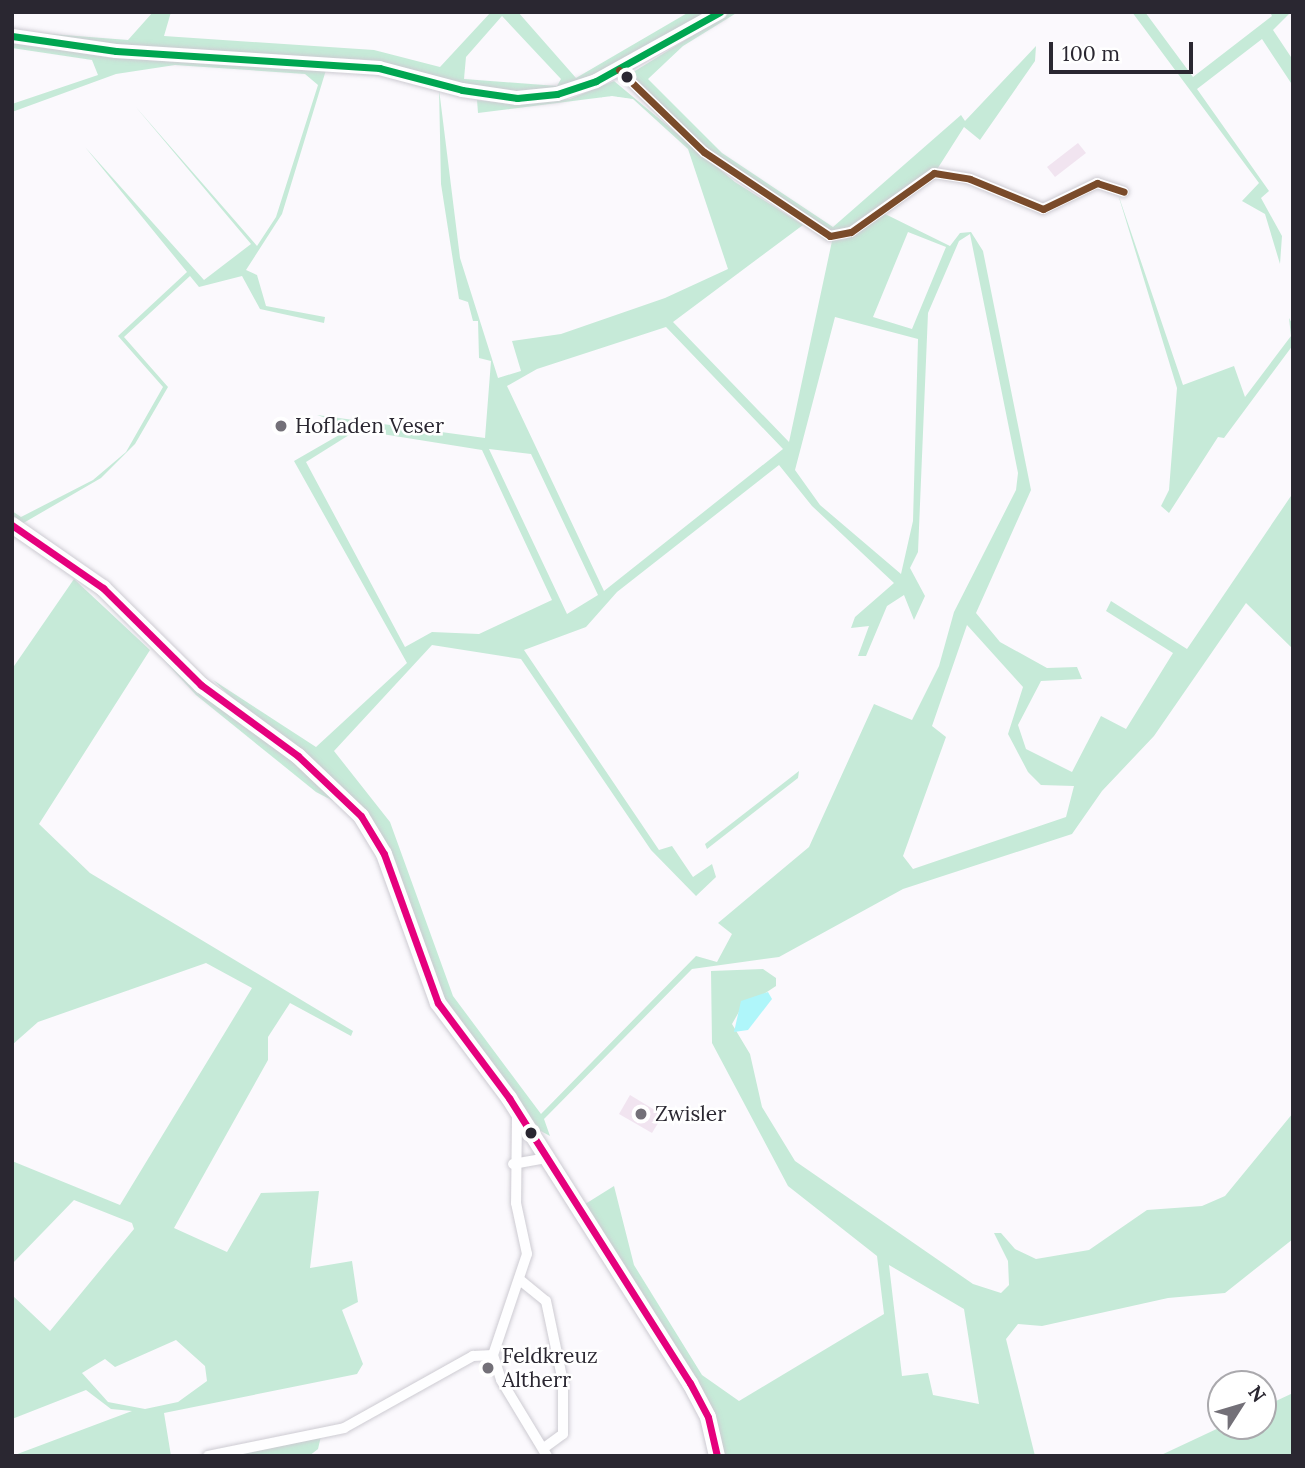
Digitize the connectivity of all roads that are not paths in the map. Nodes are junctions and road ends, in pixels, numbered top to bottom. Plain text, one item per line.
1 (720, 12) edge
2 (12, 36) edge
3 (619, 70) junction
4 (1124, 192) dead end
5 (12, 525) edge
6 (517, 1112) junction
7 (547, 1158) junction
8 (513, 1164) junction
9 (520, 1280) junction
10 (493, 1355) junction
11 (546, 1451) edge
12 (208, 1456) edge
13 (717, 1456) edge

1 - 3 street
2 - 3 street
3 - 4 street
5 - 6 main road
6 - 7 main road
6 - 8 street
7 - 8 street
7 - 13 main road
8 - 9 street
9 - 10 street
9 - 11 street
10 - 11 street
10 - 12 street

